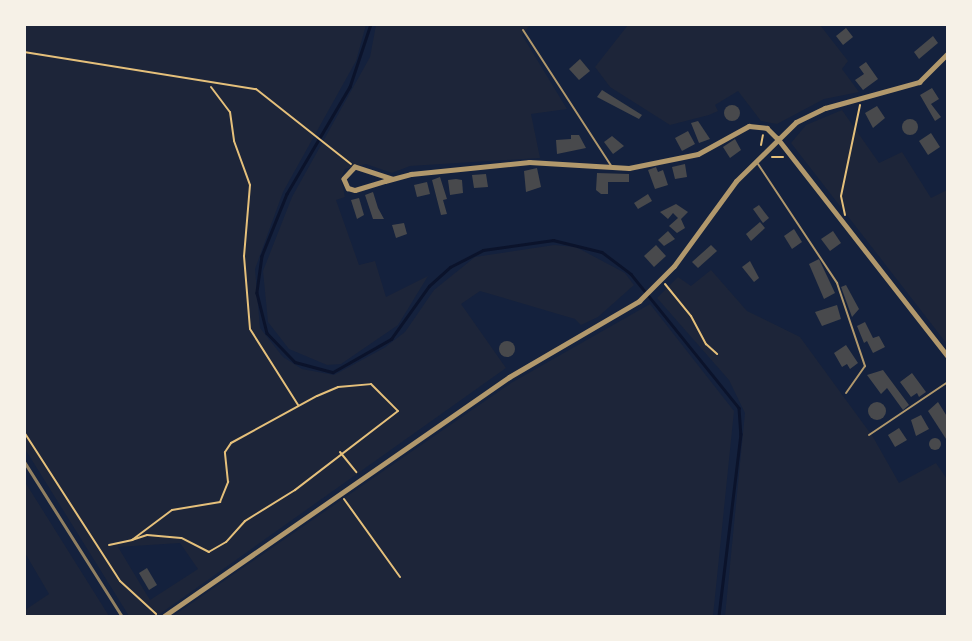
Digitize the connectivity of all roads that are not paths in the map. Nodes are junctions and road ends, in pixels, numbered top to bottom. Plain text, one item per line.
1 (523, 30) dead end
2 (947, 55) edge
3 (777, 138) junction
4 (755, 160) junction
5 (612, 168) junction
6 (392, 179) junction
7 (947, 357) edge
8 (947, 382) edge
9 (846, 393) dead end
10 (869, 435) dead end
11 (164, 617) edge

1 - 5 lane
2 - 3 street
3 - 4 street
3 - 5 street
3 - 7 street
4 - 9 lane
4 - 11 street
5 - 6 street
6 - 6 street
8 - 10 lane

